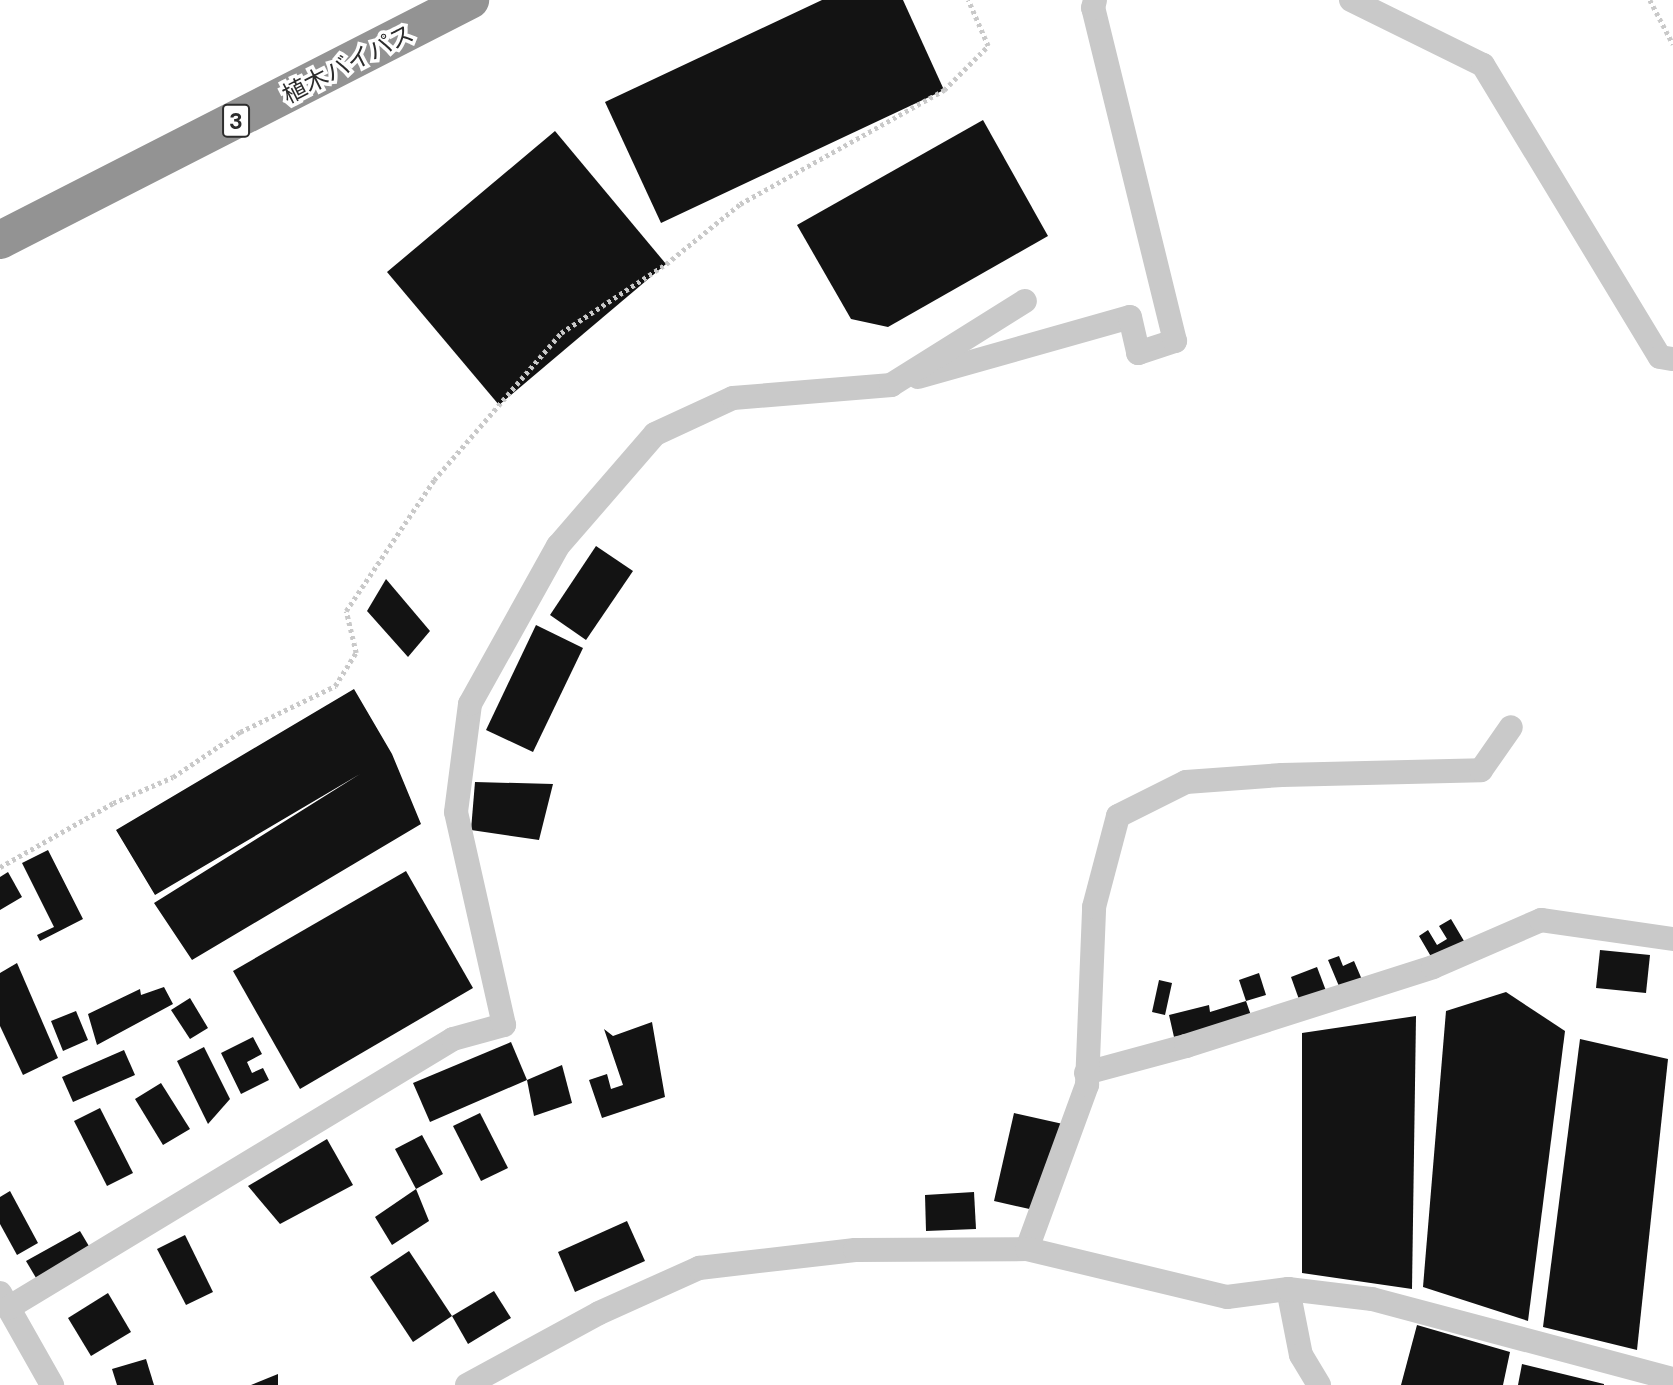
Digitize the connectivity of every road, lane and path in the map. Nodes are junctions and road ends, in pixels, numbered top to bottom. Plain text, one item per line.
1 (470, 0) edge
2 (968, 0) edge
3 (1095, 0) edge
4 (1351, 0) edge
5 (1650, 0) edge
6 (1673, 44) edge
7 (0, 240) edge
8 (1025, 300) dead end
9 (1673, 359) edge
10 (891, 384) junction
11 (1511, 727) dead end
12 (0, 867) edge
13 (1673, 939) edge
14 (1086, 1073) junction
15 (1027, 1249) junction
16 (1288, 1289) junction
17 (4, 1301) edge
18 (1673, 1379) edge
19 (52, 1385) edge
20 (467, 1385) edge
21 (1319, 1385) edge

1 - 7 highway, 植木バイパス / 3
2 - 12 path
3 - 10 street
4 - 9 street
5 - 6 path
8 - 10 street
10 - 17 street
11 - 14 street
13 - 14 street
14 - 15 street
15 - 16 street
15 - 20 street
16 - 18 street
16 - 21 street
17 - 19 street

